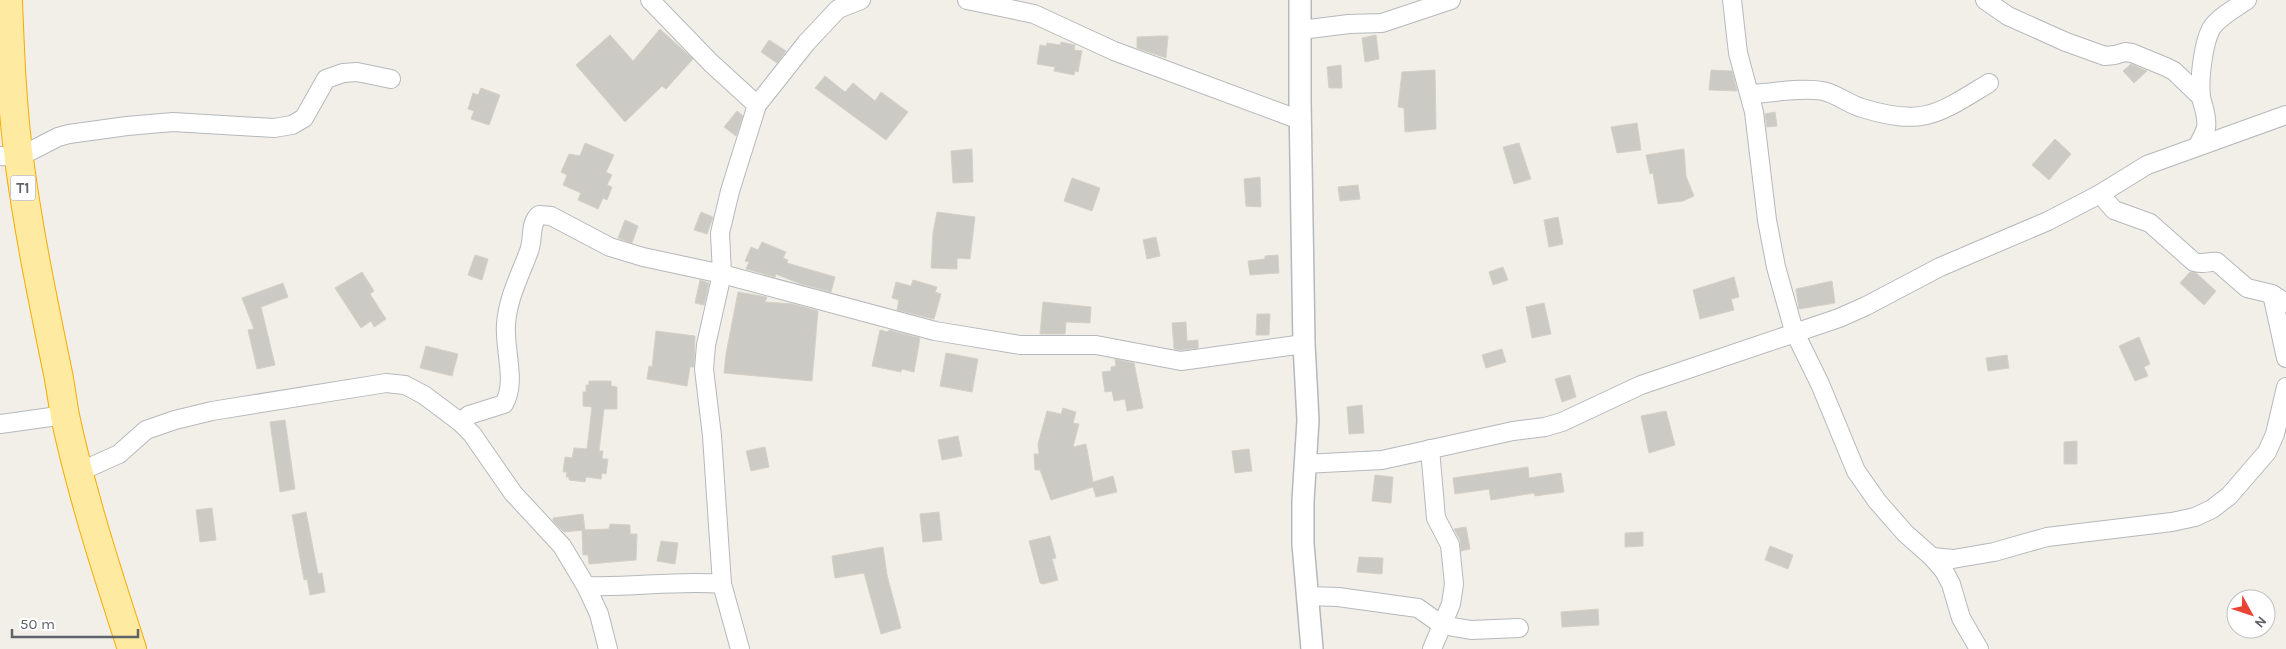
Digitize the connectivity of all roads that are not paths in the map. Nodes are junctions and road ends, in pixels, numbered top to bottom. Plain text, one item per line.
1 (8, 0) edge
2 (650, 0) edge
3 (862, 0) edge
4 (967, 0) edge
5 (1300, 0) edge
6 (1451, 0) edge
7 (1732, 0) edge
8 (1985, 0) edge
9 (2247, 0) edge
10 (1301, 30) junction
11 (392, 79) dead end
12 (1989, 82) dead end
13 (1751, 94) junction
14 (2202, 97) junction
15 (757, 105) junction
16 (2286, 115) edge
17 (1300, 120) junction
18 (2198, 145) junction
19 (9, 157) edge
20 (2100, 194) junction
21 (722, 274) junction
22 (2279, 299) edge
23 (1794, 331) junction
24 (1304, 344) junction
25 (2286, 358) edge
26 (2286, 386) edge
27 (65, 416) junction
28 (460, 422) junction
29 (0, 424) edge
30 (1430, 450) junction
31 (1304, 464) junction
32 (79, 472) junction
33 (1932, 557) junction
34 (722, 584) junction
35 (586, 586) junction
36 (1308, 596) junction
37 (1442, 625) junction
38 (1519, 628) dead end
39 (132, 649) edge
40 (608, 649) edge
41 (740, 649) edge
42 (1312, 649) edge
43 (1432, 649) edge
44 (1979, 649) edge

1 - 19 highway, T1
2 - 15 street
3 - 15 street
4 - 17 street
5 - 10 street
6 - 10 street
7 - 13 street
8 - 14 street
9 - 14 street
10 - 17 street
11 - 19 street
12 - 13 street
13 - 23 street
14 - 18 street
15 - 21 street
16 - 18 street
17 - 24 street
18 - 20 street
19 - 27 highway, T1
20 - 22 street
20 - 23 street
21 - 24 street
21 - 28 street
21 - 34 street
22 - 25 street
23 - 30 street
23 - 33 street
24 - 31 street
26 - 33 street
27 - 29 street
27 - 32 highway, T1
28 - 32 street
28 - 35 street
30 - 31 street
30 - 37 street
31 - 36 street
32 - 39 highway, T1
33 - 44 street
34 - 35 street
34 - 41 street
35 - 40 street
36 - 37 street
36 - 42 street
37 - 38 street
37 - 43 street

